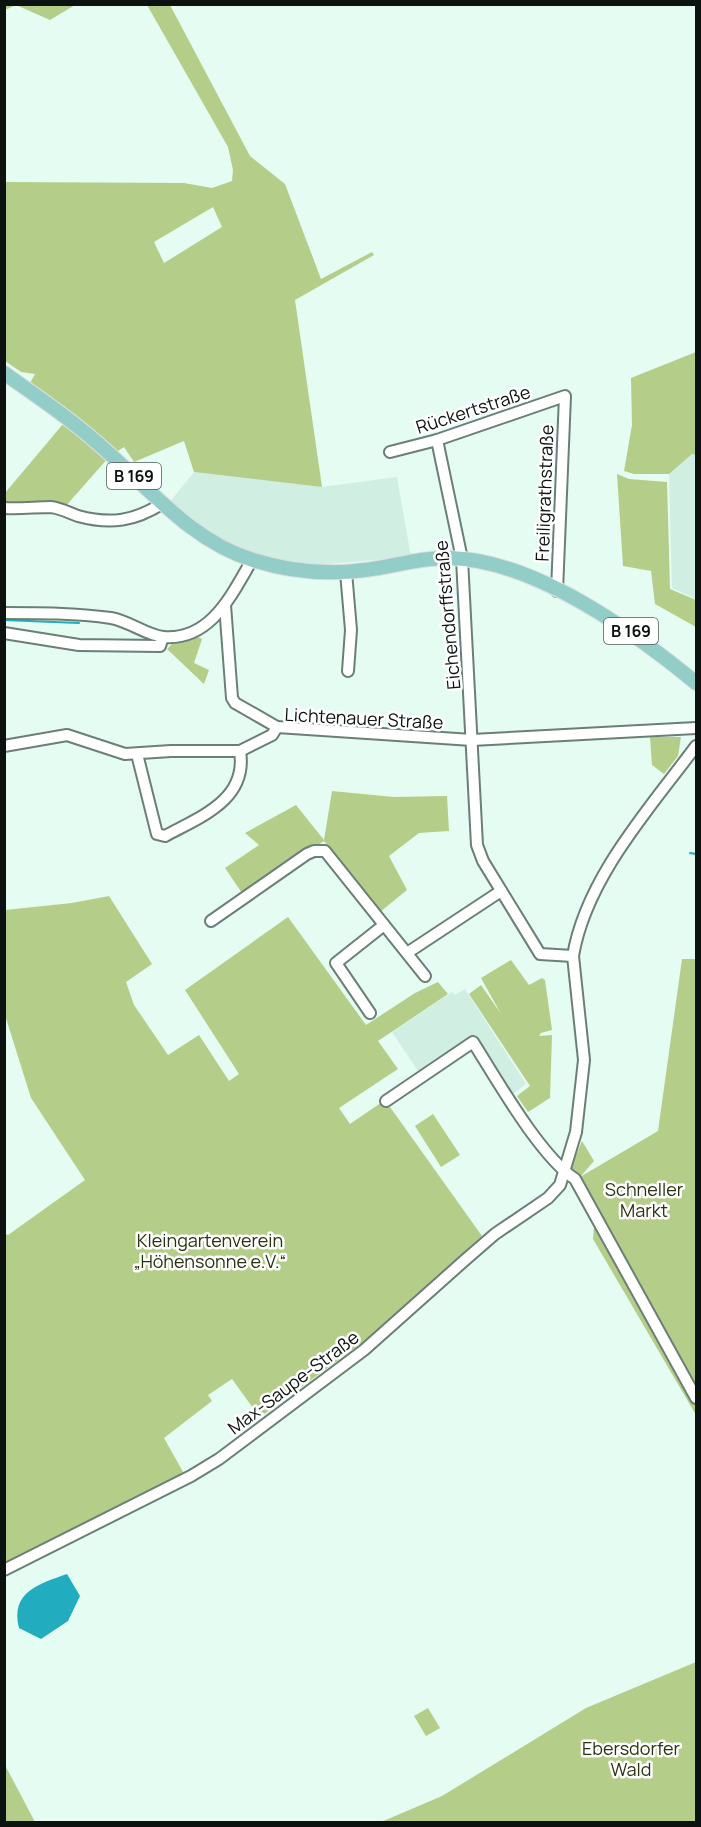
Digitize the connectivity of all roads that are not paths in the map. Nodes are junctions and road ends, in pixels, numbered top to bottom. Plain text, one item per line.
1 (4, 373) edge
2 (565, 396) joint
3 (437, 441) junction
4 (390, 452) dead end
5 (163, 503) junction
6 (4, 508) edge
7 (462, 559) junction
8 (252, 560) junction
9 (346, 572) junction
10 (557, 591) junction
11 (225, 605) junction
12 (4, 613) edge
13 (4, 633) edge
14 (163, 637) junction
15 (348, 671) dead end
16 (696, 683) edge
17 (277, 727) junction
18 (696, 728) edge
19 (472, 740) junction
20 (4, 746) edge
21 (696, 746) edge
22 (240, 751) junction
23 (137, 754) junction
24 (501, 891) junction
25 (211, 921) dead end
26 (384, 925) junction
27 (408, 953) junction
28 (573, 956) junction
29 (425, 976) dead end
30 (370, 1014) dead end
31 (386, 1101) dead end
32 (563, 1171) junction
33 (696, 1398) edge
34 (4, 1570) edge

1 - 5 main road, B 169
2 - 3 street, Rückertstraße
2 - 10 street, Freiligrathstraße
3 - 4 street, Rückertstraße
3 - 7 street, Eichendorffstraße
5 - 6 street
5 - 8 main road, B 169
7 - 9 main road, B 169
7 - 10 main road, B 169
7 - 19 street, Eichendorffstraße
8 - 9 main road, B 169
8 - 11 street
9 - 15 street
10 - 16 main road, B 169
11 - 14 street
11 - 17 street
12 - 14 street
13 - 14 street
17 - 19 street, Lichtenauer Straße
17 - 22 street, Lichtenauer Straße
18 - 19 street, Lichtenauer Straße
19 - 24 street, Eichendorffstraße
20 - 23 street, Lichtenauer Straße
21 - 28 street, Max-Saupe-Straße
22 - 23 street, Lichtenauer Straße
22 - 23 street
24 - 27 street
24 - 28 street, Eichendorffstraße
25 - 26 street
26 - 27 street
26 - 30 street
27 - 29 street
28 - 32 street, Max-Saupe-Straße
31 - 32 street
32 - 33 street
32 - 34 street, Max-Saupe-Straße

